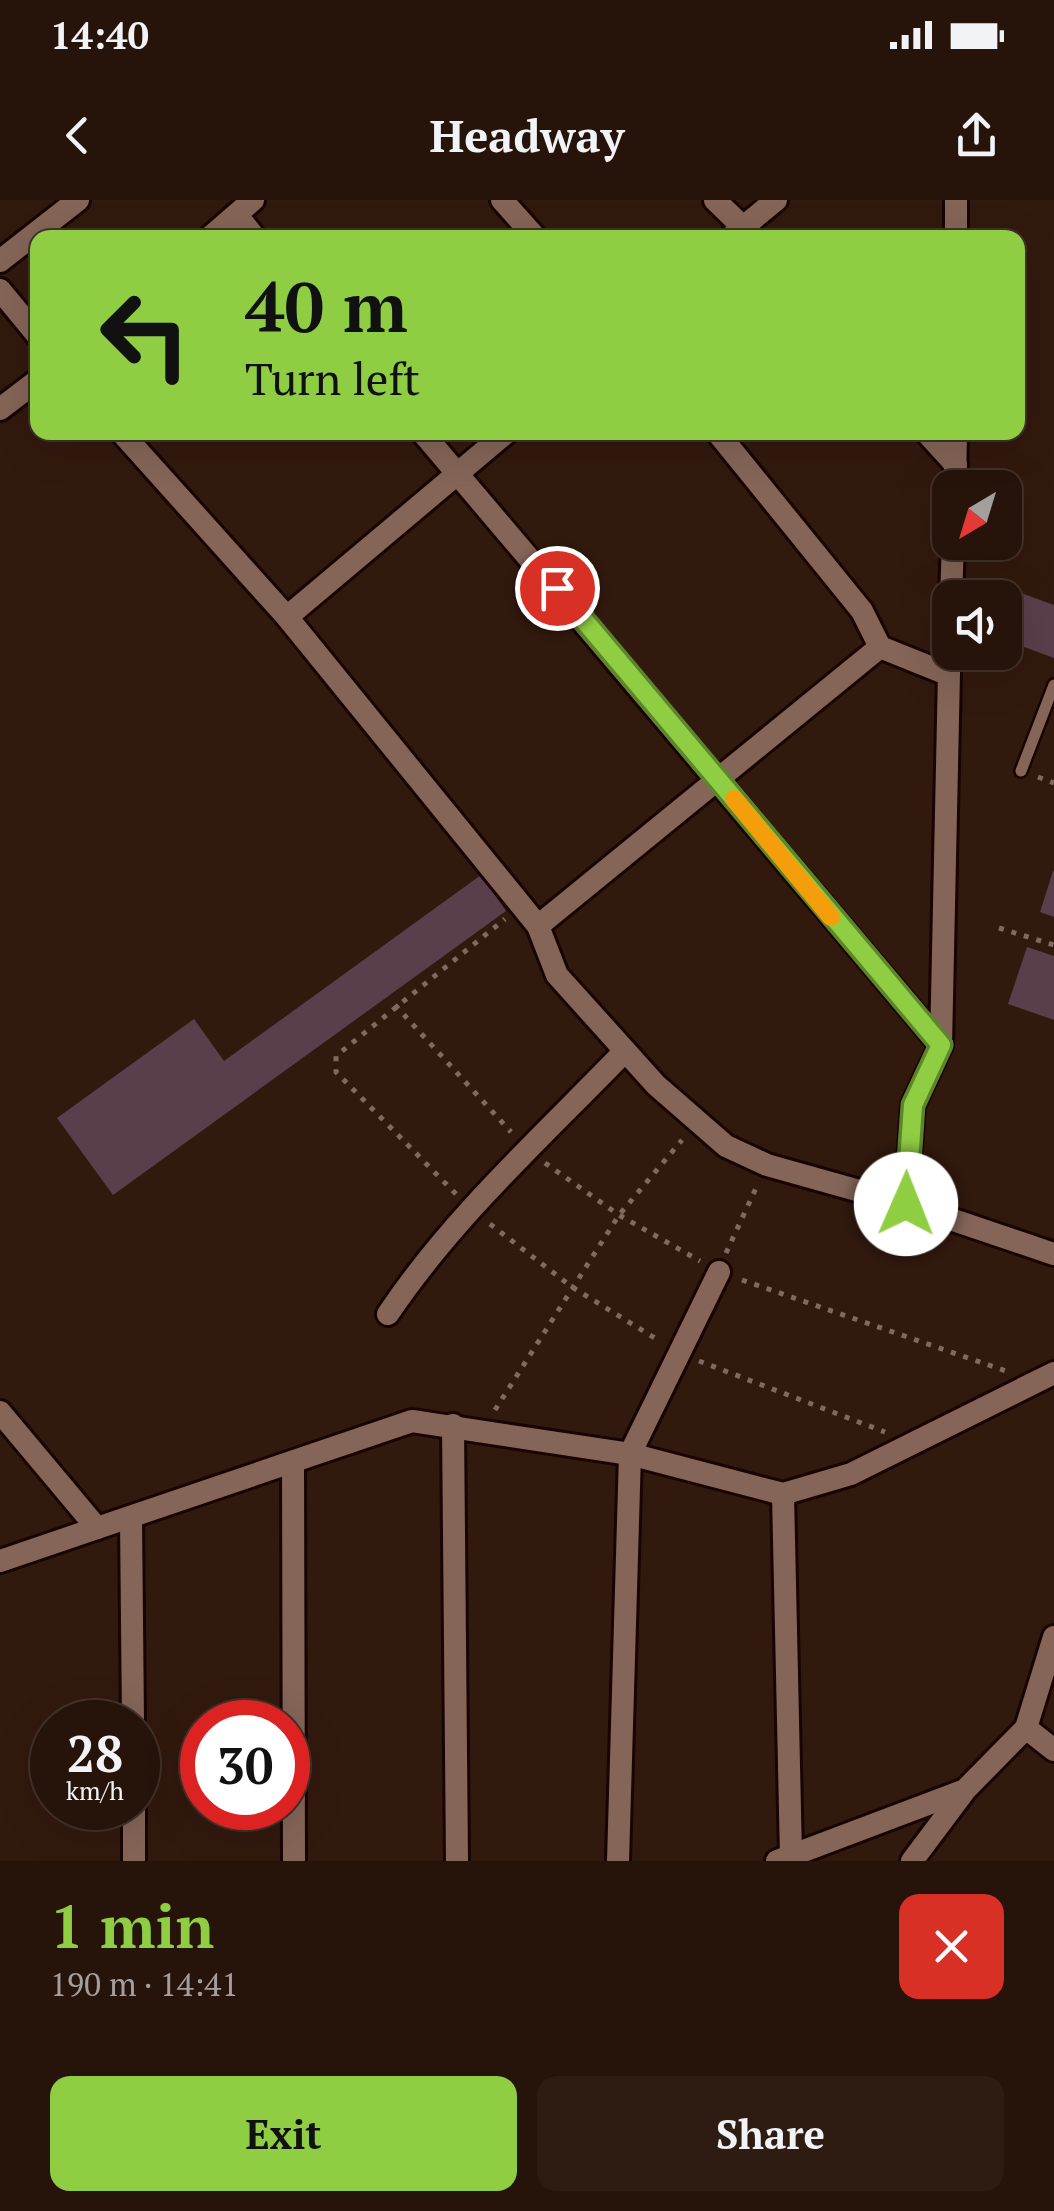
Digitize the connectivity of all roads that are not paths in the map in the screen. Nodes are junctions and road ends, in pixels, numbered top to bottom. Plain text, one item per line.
1 (78, 200) edge
2 (502, 200) edge
3 (715, 200) edge
4 (776, 200) edge
5 (956, 200) edge
6 (245, 208) edge
7 (40, 230) edge
8 (219, 230) edge
9 (529, 230) edge
10 (739, 230) edge
11 (746, 230) edge
12 (956, 230) edge
13 (30, 238) edge
14 (0, 261) edge
15 (0, 290) edge
16 (30, 326) edge
17 (30, 386) edge
18 (0, 409) edge
19 (128, 440) edge
20 (429, 440) edge
21 (498, 440) edge
22 (723, 440) edge
23 (931, 440) edge
24 (956, 440) edge
25 (952, 470) edge
26 (956, 470) edge
27 (459, 473) junction
28 (286, 617) junction
29 (880, 647) junction
30 (947, 670) edge
31 (947, 674) junction
32 (1054, 685) edge
33 (1021, 771) dead end
34 (720, 780) junction
35 (538, 926) junction
36 (941, 1045) junction
37 (625, 1051) junction
38 (906, 1204) junction
39 (1054, 1254) edge
40 (719, 1272) road end
41 (388, 1314) dead end
42 (1046, 1377) edge
43 (0, 1412) edge
44 (454, 1425) junction
45 (630, 1454) junction
46 (292, 1462) junction
47 (782, 1494) junction
48 (131, 1519) junction
49 (98, 1528) junction
50 (0, 1561) edge
51 (1054, 1637) edge
52 (133, 1700) edge
53 (1026, 1728) junction
54 (1054, 1750) edge
55 (965, 1790) junction
56 (134, 1830) edge
57 (784, 1858) edge
58 (134, 1861) edge
59 (294, 1861) edge
60 (456, 1861) edge
61 (618, 1861) edge
62 (912, 1861) edge

1 - 7 street
2 - 9 street
3 - 10 street
4 - 11 street
5 - 12 street
6 - 8 street
13 - 14 street
15 - 16 street
17 - 18 street
19 - 28 street
20 - 27 street
21 - 27 street
22 - 29 street
23 - 25 street
24 - 26 street
27 - 28 street
27 - 34 street
28 - 35 street
29 - 31 street
29 - 34 street
30 - 31 street
31 - 36 street
32 - 33 lane
34 - 35 street
34 - 36 street
35 - 37 street
36 - 38 street
37 - 38 street
37 - 41 street
38 - 39 street
40 - 45 street
42 - 47 street
43 - 49 street
44 - 45 street
44 - 46 street
44 - 60 street
45 - 47 street
45 - 61 street
46 - 48 street
46 - 59 street
47 - 57 street
48 - 49 street
48 - 52 street
49 - 50 street
51 - 53 street
53 - 54 street
53 - 55 street
55 - 57 street
55 - 62 street
56 - 58 street

